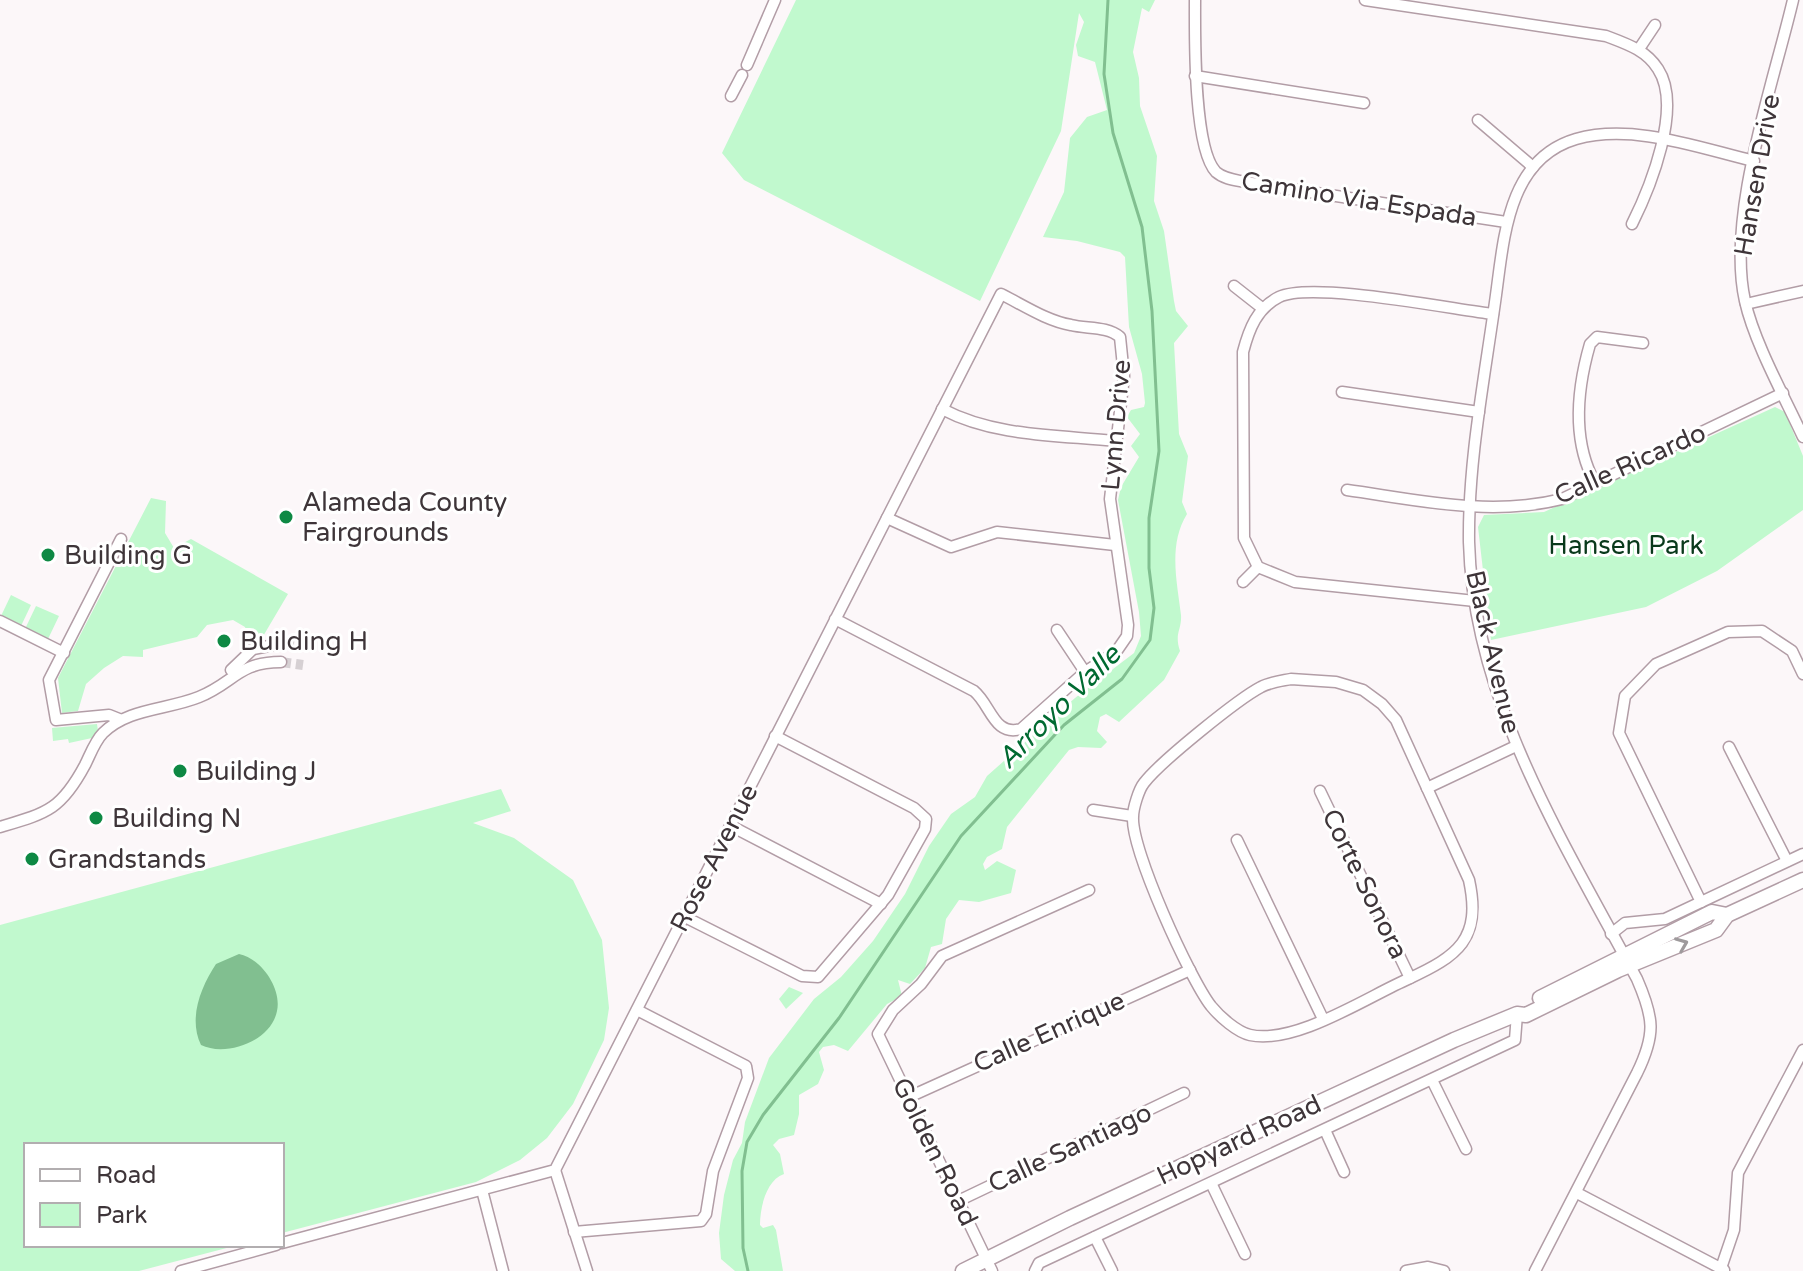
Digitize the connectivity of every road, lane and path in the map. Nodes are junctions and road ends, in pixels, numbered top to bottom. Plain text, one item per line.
1 (775, 0) edge
2 (1195, 0) edge
3 (1365, 0) edge
4 (1793, 0) edge
5 (1403, 3) edge
6 (1655, 25) dead end
7 (1639, 49) junction
8 (1195, 76) junction
9 (731, 96) dead end
10 (1364, 103) dead end
11 (1478, 120) dead end
12 (1662, 140) junction
13 (1754, 161) junction
14 (1533, 167) junction
15 (1506, 222) junction
16 (1632, 224) dead end
17 (1234, 286) dead end
18 (1803, 291) edge
19 (1746, 304) junction
20 (1262, 308) junction
21 (1493, 314) junction
22 (1120, 337) joint
23 (1643, 343) dead end
24 (1342, 392) dead end
25 (1783, 393) junction
26 (942, 409) junction
27 (1479, 412) junction
28 (1803, 437) edge
29 (1116, 441) junction
30 (1595, 483) junction
31 (1347, 490) dead end
32 (1471, 507) junction
33 (887, 518) junction
34 (121, 539) dead end
35 (1115, 545) junction
36 (1258, 567) junction
37 (1243, 582) dead end
38 (1475, 601) junction
39 (835, 619) junction
40 (0, 621) edge
41 (1057, 630) dead end
42 (284, 643) tunnel mouth
43 (64, 653) junction
44 (281, 662) tunnel mouth
45 (1085, 672) junction
46 (1803, 674) edge
47 (218, 688) junction
48 (119, 719) junction
49 (775, 736) junction
50 (1516, 746) junction
51 (1729, 747) dead end
52 (1427, 788) junction
53 (1320, 791) dead end
54 (1093, 810) dead end
55 (1132, 816) junction
56 (731, 826) junction
57 (0, 827) edge
58 (1237, 840) dead end
59 (1803, 854) edge
60 (1787, 861) junction
61 (1803, 880) edge
62 (1089, 890) dead end
63 (1701, 902) junction
64 (881, 904) junction
65 (685, 917) junction
66 (1611, 934) junction
67 (1627, 960) junction
68 (1190, 970) junction
69 (1410, 978) junction
70 (637, 1010) junction
71 (1517, 1014) junction
72 (1323, 1019) junction
73 (1803, 1050) edge
74 (1432, 1080) junction
75 (1184, 1093) dead end
76 (909, 1097) junction
77 (1325, 1130) junction
78 (1466, 1149) dead end
79 (555, 1170) junction
80 (1344, 1172) dead end
81 (1211, 1183) junction
82 (482, 1190) junction
83 (1577, 1193) junction
84 (956, 1202) junction
85 (574, 1232) junction
86 (1095, 1237) junction
87 (284, 1242) edge
88 (269, 1247) edge
89 (1245, 1254) dead end
90 (990, 1265) edge
91 (1723, 1270) edge
92 (181, 1271) edge
93 (503, 1271) edge
94 (587, 1271) edge
95 (963, 1271) edge
96 (1035, 1271) edge
97 (1112, 1271) edge
98 (1406, 1271) edge
99 (1444, 1271) edge
100 (1535, 1271) edge

1 - 9 street
2 - 8 street
3 - 5 street
4 - 13 street, Hansen Drive
5 - 7 street
6 - 7 street
7 - 12 street
8 - 10 street
8 - 15 street, Camino Via Espada
11 - 14 street
12 - 13 street, Black Avenue
12 - 14 street, Black Avenue
12 - 16 street
13 - 19 street, Hansen Drive
14 - 15 street, Black Avenue
15 - 21 street, Black Avenue
17 - 20 street
18 - 19 street
19 - 25 street, Hansen Drive
20 - 21 street
20 - 36 street
21 - 27 street, Black Avenue
22 - 26 street, Rose Avenue
22 - 29 street, Lynn Drive
23 - 30 street
24 - 27 street
25 - 28 street, Hansen Drive
25 - 30 street, Calle Ricardo
26 - 29 street
26 - 33 street, Rose Avenue
27 - 32 street, Black Avenue
29 - 35 street, Lynn Drive
30 - 32 street, Calle Ricardo
31 - 32 street, Calle Ricardo
32 - 38 street, Black Avenue
33 - 35 street
33 - 39 street, Rose Avenue
34 - 43 street
35 - 45 street, Lynn Drive
36 - 37 street
36 - 38 street
38 - 50 street, Black Avenue
39 - 45 street, Lynn Drive
39 - 49 street, Rose Avenue
40 - 43 street
41 - 45 street
42 - 47 street
43 - 48 street
44 - 47 street
46 - 63 street
47 - 48 street
48 - 57 street
49 - 56 street, Rose Avenue
49 - 64 street
50 - 52 street
50 - 66 street, Black Avenue
51 - 60 street
52 - 55 street
52 - 69 street
53 - 69 street, Corte Sonora
54 - 55 street
55 - 68 street
56 - 64 street
56 - 65 street, Rose Avenue
58 - 72 street
59 - 60 street
60 - 63 street
61 - 67 main road, Hopyard Road
62 - 76 street, Golden Road
63 - 66 street
64 - 65 street
65 - 70 street, Rose Avenue
66 - 67 street, Black Avenue
67 - 71 main road, Hopyard Road
67 - 83 street, Black Avenue
68 - 72 street
68 - 76 street, Calle Enrique
69 - 72 street
70 - 79 street, Rose Avenue
70 - 85 street
71 - 74 street, Hopyard Road
71 - 90 main road, Hopyard Road
73 - 91 street
74 - 77 street, Hopyard Road
74 - 78 street
75 - 84 street, Calle Santiago
76 - 84 street, Golden Road
77 - 80 street
77 - 81 street, Hopyard Road
79 - 82 street
79 - 85 street
81 - 86 street, Hopyard Road
81 - 89 street
82 - 87 street
82 - 93 street
83 - 91 street
83 - 100 street, Black Avenue
84 - 90 street, Golden Road
85 - 94 street
86 - 96 street, Hopyard Road
86 - 97 street
88 - 92 street
90 - 95 main road, Hopyard Road
98 - 99 street

